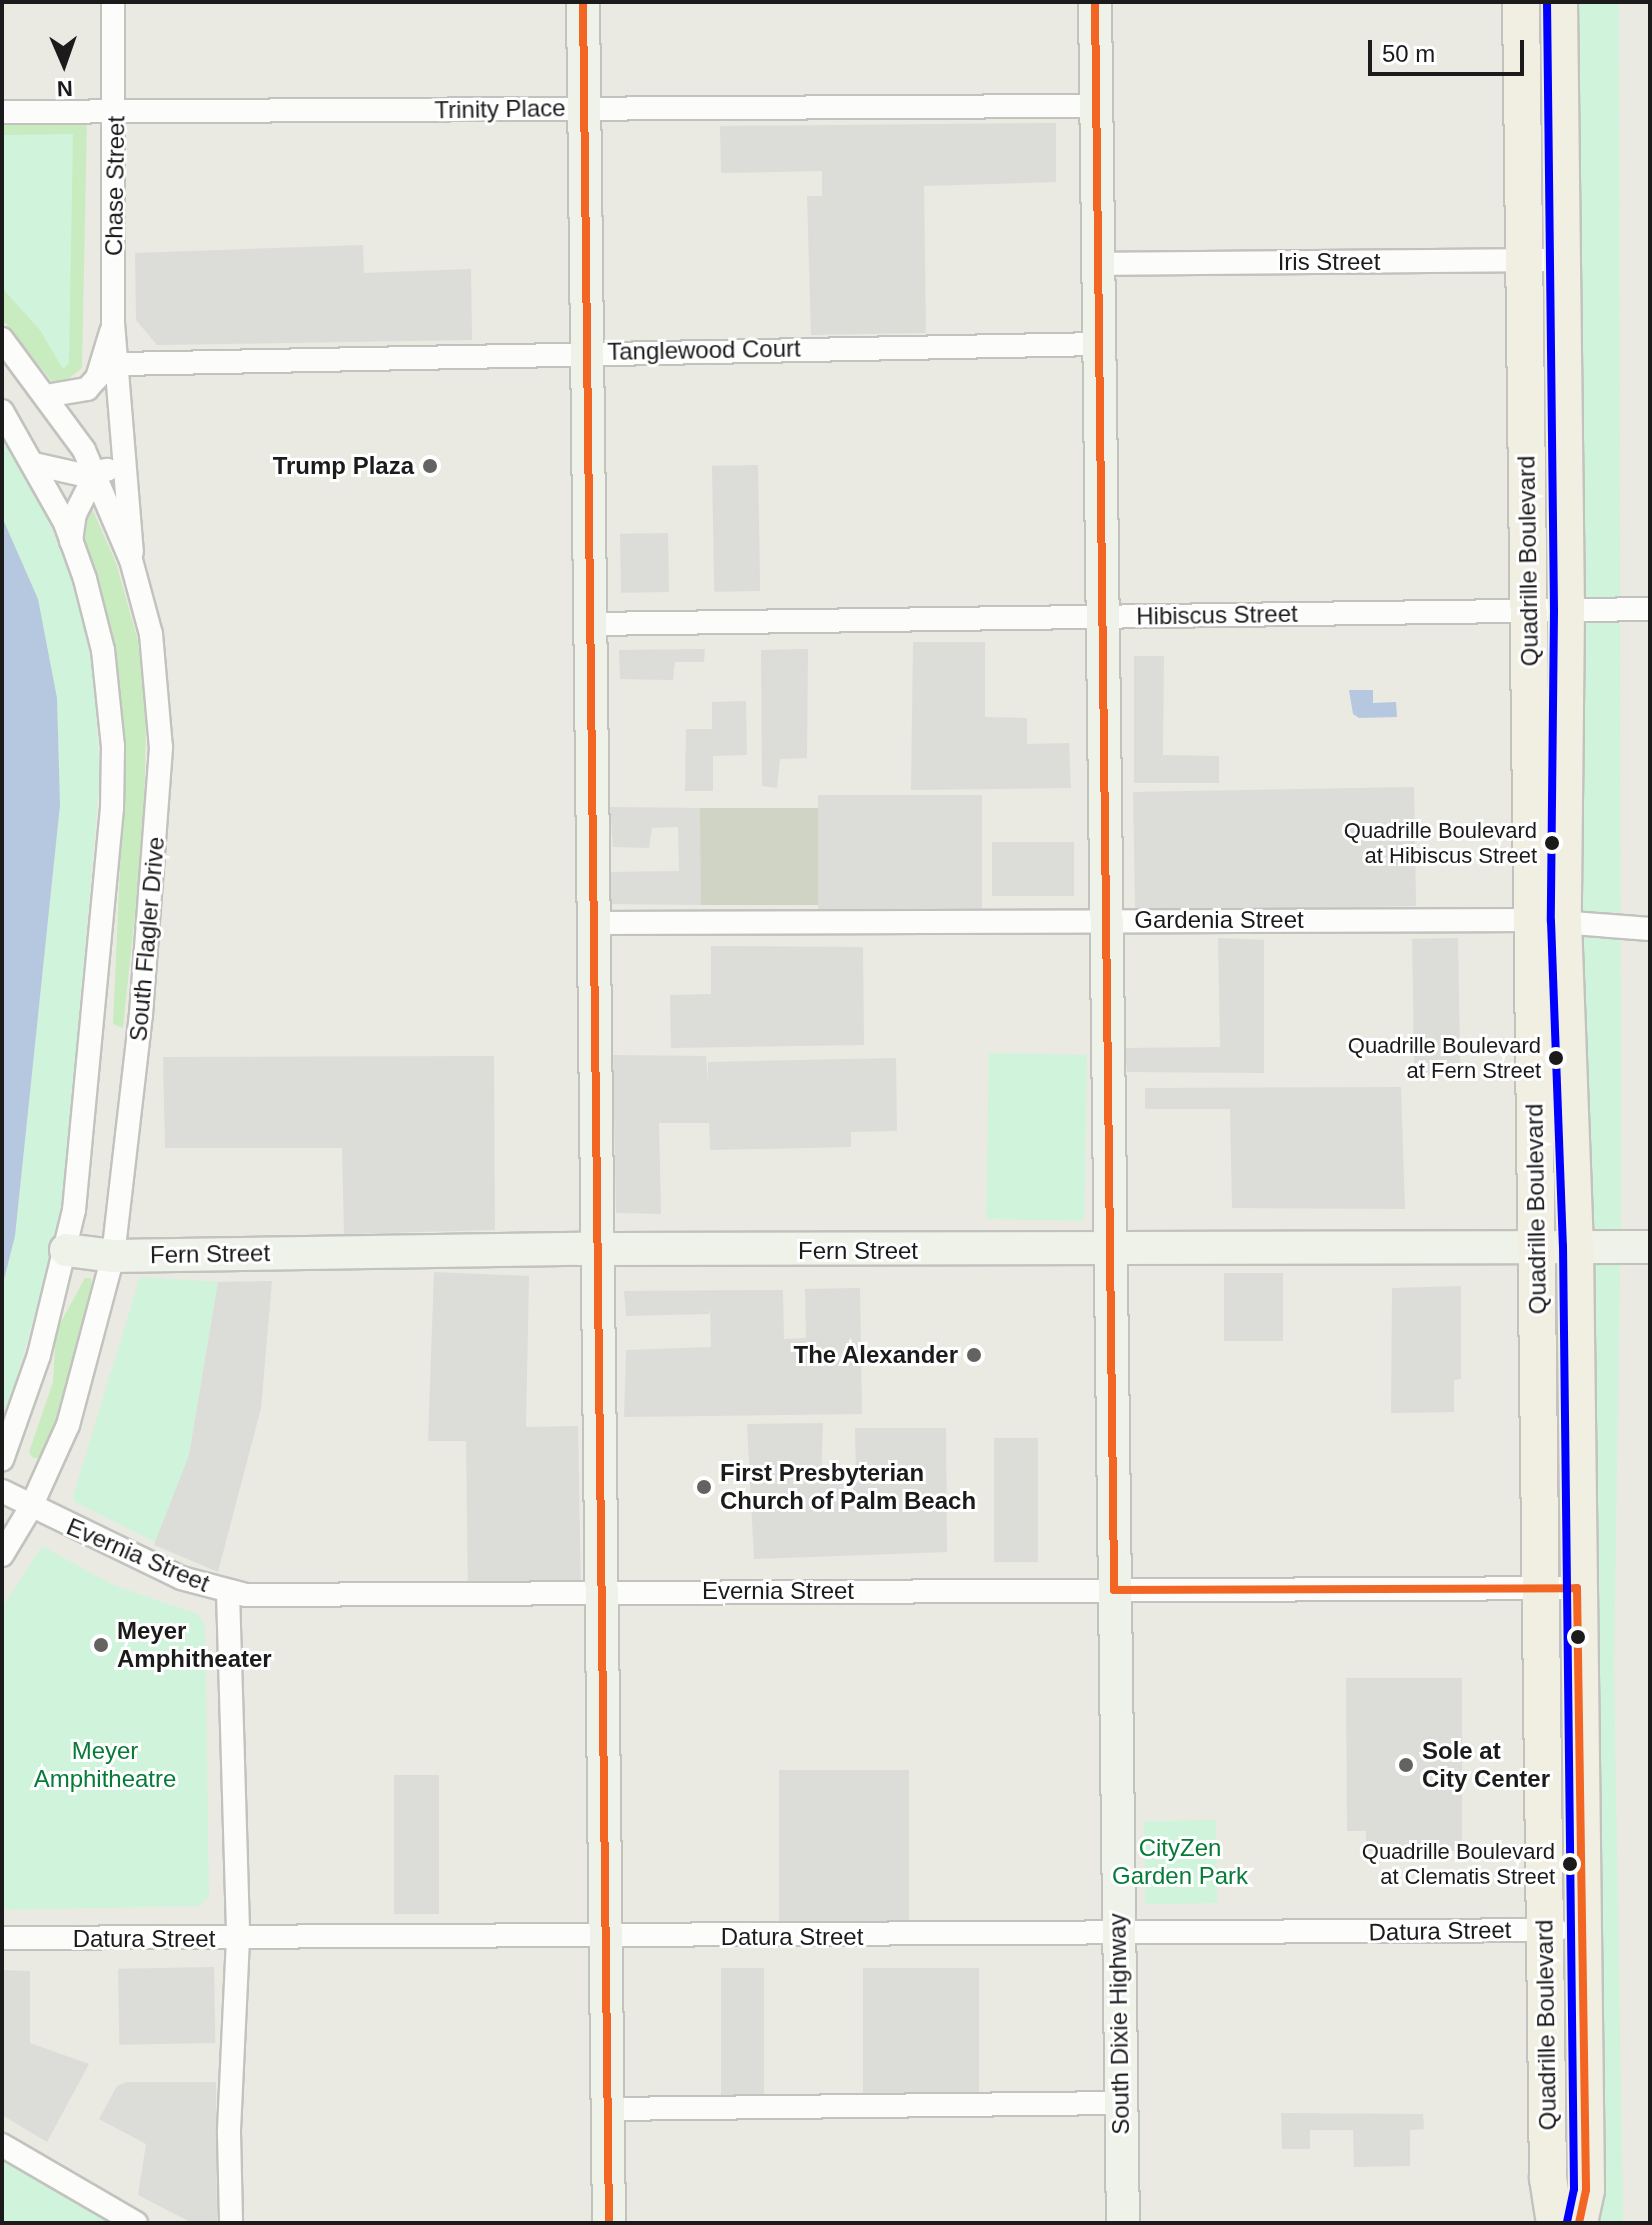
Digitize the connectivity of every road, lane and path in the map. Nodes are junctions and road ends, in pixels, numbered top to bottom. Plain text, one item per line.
1 (113, 2) edge
2 (583, 2) edge
3 (1095, 2) edge
4 (1521, 2) edge
5 (1559, 2) edge
6 (1093, 106) junction
7 (585, 108) junction
8 (116, 110) junction
9 (2, 112) edge
10 (1563, 260) junction
11 (1524, 261) junction
12 (1096, 264) junction
13 (113, 323) junction
14 (2, 339) edge
15 (1097, 344) junction
16 (588, 352) junction
17 (120, 364) junction
18 (46, 396) junction
19 (2, 411) edge
20 (125, 462) junction
21 (34, 464) junction
22 (95, 475) junction
23 (71, 542) junction
24 (131, 560) junction
25 (1650, 609) edge
26 (1529, 611) junction
27 (1566, 611) junction
28 (1100, 617) junction
29 (592, 624) junction
30 (1105, 920) junction
31 (1548, 920) junction
32 (595, 923) junction
33 (1650, 929) edge
34 (1537, 1246) junction
35 (1575, 1246) junction
36 (1650, 1247) edge
37 (599, 1249) junction
38 (66, 1250) junction
39 (1109, 1250) junction
40 (113, 1256) junction
41 (2, 1460) edge
42 (2, 1491) edge
43 (31, 1507) junction
44 (2, 1555) edge
45 (1577, 1588) junction
46 (1540, 1589) junction
47 (1114, 1590) junction
48 (603, 1592) junction
49 (228, 1593) junction
50 (1545, 1930) junction
51 (1583, 1930) junction
52 (1118, 1934) junction
53 (605, 1937) junction
54 (2, 1938) edge
55 (238, 1939) junction
56 (1120, 2103) junction
57 (608, 2109) junction
58 (2, 2145) edge
59 (136, 2223) edge
60 (231, 2223) edge
61 (609, 2223) edge
62 (1123, 2223) edge
63 (1555, 2223) edge
64 (1579, 2223) edge

1 - 8 street, Chase Street
2 - 7 street
3 - 6 street, South Dixie Highway
4 - 11 main road, Quadrille Boulevard
5 - 10 main road, Quadrille Boulevard
6 - 7 street, Trinity Place
6 - 12 street, South Dixie Highway
7 - 8 street, Trinity Place
7 - 16 street
8 - 9 street, Trinity Place
8 - 13 street, Chase Street
10 - 11 street, Iris Street
10 - 27 main road, Quadrille Boulevard
11 - 12 street, Iris Street
11 - 26 main road, Quadrille Boulevard
12 - 15 street, South Dixie Highway
13 - 17 street, Chase Street
13 - 18 street, Chase Street
14 - 18 street, South Flagler Drive
15 - 16 street, Tanglewood Court
15 - 28 street, South Dixie Highway
16 - 17 street, Tanglewood Court
16 - 29 street
17 - 20 street, Chase Street
18 - 22 street, South Flagler Drive
19 - 21 street, South Flagler Drive
20 - 22 street
20 - 24 street, Chase Street
21 - 22 street
21 - 23 street, South Flagler Drive
22 - 23 street
22 - 24 street, South Flagler Drive
23 - 38 street, South Flagler Drive
24 - 40 street, South Flagler Drive
25 - 27 street, Hibiscus Street
26 - 27 street, Hibiscus Street
26 - 28 street, Hibiscus Street
26 - 31 main road, Quadrille Boulevard
27 - 31 main road, Quadrille Boulevard
28 - 29 street, Hibiscus Street
28 - 30 street, South Dixie Highway
29 - 32 street
30 - 31 street, Gardenia Street
30 - 32 street, Gardenia Street
30 - 39 street, South Dixie Highway
31 - 33 street, Gardenia Street
31 - 34 main road, Quadrille Boulevard
31 - 35 main road, Quadrille Boulevard
32 - 37 street
34 - 35 street, Fern Street
34 - 39 street, Fern Street
34 - 46 main road, Quadrille Boulevard
35 - 36 street, Fern Street
35 - 45 main road, Quadrille Boulevard
37 - 39 street, Fern Street
37 - 40 street, Fern Street
37 - 48 street
38 - 40 street, Fern Street
38 - 41 street, South Flagler Drive
39 - 47 street, South Dixie Highway
40 - 43 street, South Flagler Drive
42 - 43 street, Evernia Street
43 - 44 street, South Flagler Drive
43 - 49 street, Evernia Street
45 - 46 street, Evernia Street
45 - 51 main road, Quadrille Boulevard
46 - 47 street, Evernia Street
46 - 50 main road, Quadrille Boulevard
47 - 48 street, Evernia Street
47 - 52 street, South Dixie Highway
48 - 49 street, Evernia Street
48 - 53 street
49 - 55 street
50 - 51 street, Datura Street
50 - 52 street, Datura Street
50 - 63 main road, Quadrille Boulevard
51 - 64 main road, Quadrille Boulevard
52 - 53 street, Datura Street
52 - 56 street, South Dixie Highway
53 - 55 street, Datura Street
53 - 57 street
54 - 55 street, Datura Street
55 - 60 street
56 - 57 street
56 - 62 street, South Dixie Highway
57 - 61 street
58 - 59 street

